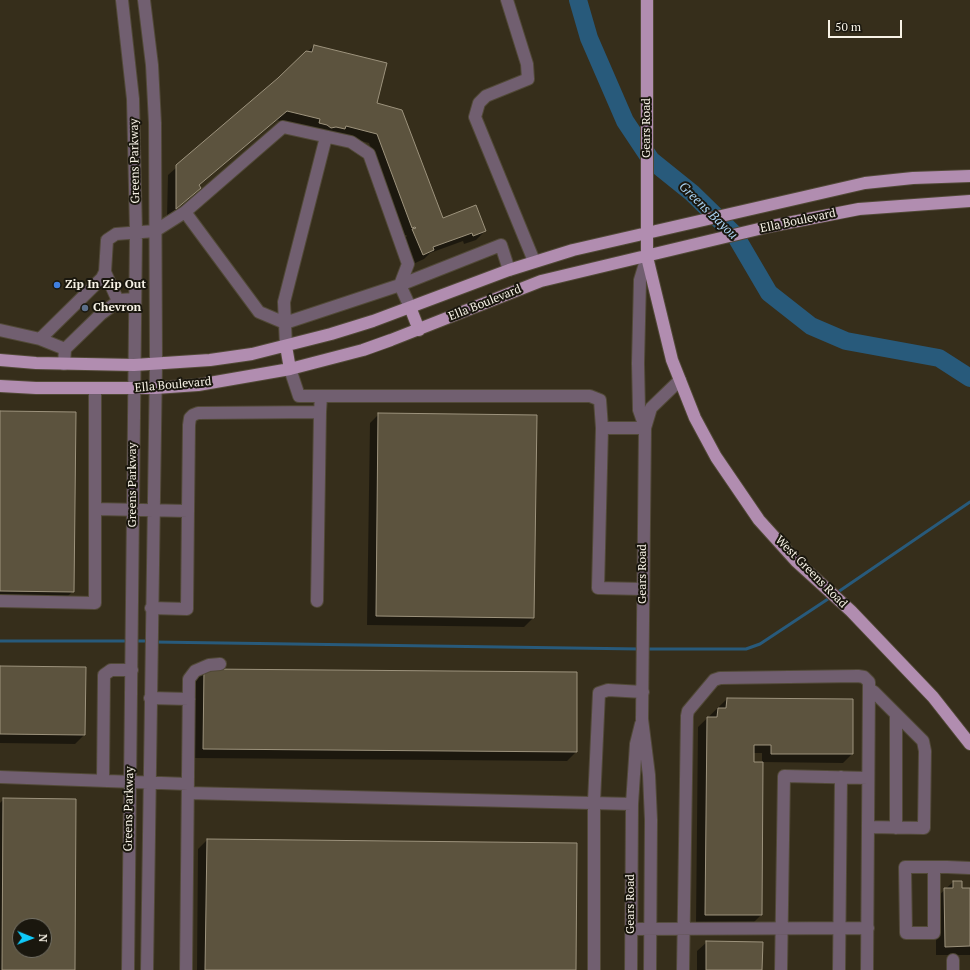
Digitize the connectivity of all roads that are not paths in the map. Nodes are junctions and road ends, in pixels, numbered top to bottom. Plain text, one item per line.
1 (122, 0) edge
2 (144, 0) edge
3 (507, 0) edge
4 (647, 0) edge
5 (326, 137) junction
6 (970, 176) edge
7 (970, 201) edge
8 (185, 212) junction
9 (155, 231) junction
10 (136, 232) junction
11 (647, 234) junction
12 (647, 257) junction
13 (534, 261) junction
14 (508, 270) junction
15 (106, 272) junction
16 (541, 281) junction
17 (400, 284) junction
18 (135, 299) junction
19 (118, 301) junction
20 (410, 307) junction
21 (285, 323) junction
22 (0, 330) edge
23 (419, 330) junction
24 (40, 339) junction
25 (286, 346) junction
26 (65, 349) junction
27 (0, 360) edge
28 (156, 363) junction
29 (64, 364) junction
30 (134, 365) junction
31 (290, 368) junction
32 (680, 380) junction
33 (0, 386) edge
34 (156, 388) junction
35 (95, 389) junction
36 (133, 389) junction
37 (321, 396) junction
38 (320, 412) junction
39 (602, 428) junction
40 (645, 428) junction
41 (96, 509) junction
42 (132, 510) junction
43 (153, 511) junction
44 (188, 511) junction
45 (643, 590) junction
46 (0, 601) edge
47 (317, 601) dead end
48 (151, 608) junction
49 (220, 664) dead end
50 (132, 670) junction
51 (869, 689) junction
52 (643, 692) junction
53 (150, 698) junction
54 (189, 699) junction
55 (896, 714) junction
56 (642, 719) junction
57 (970, 744) edge
58 (0, 777) edge
59 (841, 777) junction
60 (868, 778) junction
61 (103, 782) junction
62 (129, 782) junction
63 (149, 782) junction
64 (188, 788) junction
65 (594, 802) junction
66 (632, 804) junction
67 (868, 827) junction
68 (896, 828) junction
69 (934, 867) junction
70 (970, 868) edge
71 (650, 928) junction
72 (684, 928) junction
73 (782, 928) junction
74 (839, 928) junction
75 (868, 928) junction
76 (631, 929) junction
77 (128, 970) edge
78 (147, 970) edge
79 (186, 970) edge
80 (594, 970) edge
81 (631, 970) edge
82 (650, 970) edge
83 (683, 970) edge
84 (781, 970) edge
85 (839, 970) edge
86 (867, 970) edge

1 - 10 street, Greens Parkway
2 - 9 street, Greens Parkway
3 - 13 street
4 - 11 main road, Gears Road
5 - 8 street
5 - 17 street
5 - 21 street
6 - 11 main road, Ella Boulevard
7 - 12 main road, Ella Boulevard
8 - 9 street
8 - 21 street
9 - 10 street
9 - 28 street, Greens Parkway
10 - 15 street
10 - 18 street, Greens Parkway
11 - 12 main road, Gears Road
11 - 13 main road, Ella Boulevard
12 - 16 main road, Ella Boulevard
12 - 32 main road, Gears Road
12 - 40 street, Gears Road
13 - 14 main road, Ella Boulevard
13 - 16 main road
14 - 17 street
14 - 20 main road, Ella Boulevard
15 - 19 street
15 - 24 street
16 - 23 main road, Ella Boulevard
17 - 20 street
17 - 21 street
18 - 19 street
18 - 30 street, Greens Parkway
19 - 26 street
20 - 23 main road
20 - 25 main road, Ella Boulevard
21 - 25 street
22 - 24 street
23 - 31 main road, Ella Boulevard
24 - 26 street
25 - 28 main road, Ella Boulevard
25 - 31 main road
26 - 29 street
27 - 29 main road, Ella Boulevard
28 - 30 main road, Ella Boulevard
28 - 34 street, Greens Parkway
29 - 30 main road, Ella Boulevard
30 - 36 street, Greens Parkway
31 - 34 main road, Ella Boulevard
31 - 37 street
32 - 40 street, Gears Road
32 - 57 main road, West Greens Road
33 - 35 main road, Ella Boulevard
34 - 36 main road, Ella Boulevard
34 - 43 street, Greens Parkway
35 - 36 main road, Ella Boulevard
35 - 41 street
36 - 42 street, Greens Parkway
37 - 38 street
37 - 39 street
38 - 44 street
38 - 47 street
39 - 40 street
39 - 45 street
40 - 45 street, Gears Road
41 - 42 street
41 - 46 street
42 - 43 street
42 - 50 street, Greens Parkway
43 - 44 street
43 - 48 street, Greens Parkway
44 - 48 street
45 - 52 street, Gears Road
48 - 53 street, Greens Parkway
49 - 54 street
50 - 61 street
50 - 62 street, Greens Parkway
51 - 55 street
51 - 60 street
51 - 72 street
52 - 56 street, Gears Road
52 - 65 street
53 - 54 street
53 - 63 street, Greens Parkway
54 - 64 street
55 - 68 street
55 - 68 street
56 - 66 street, Gears Road
56 - 71 street, Gears Road
58 - 61 street
59 - 60 street
59 - 73 street
59 - 74 street
60 - 67 street
61 - 62 street
62 - 63 street
62 - 77 street, Greens Parkway
63 - 64 street
63 - 78 street, Greens Parkway
64 - 65 street
64 - 79 street
65 - 66 street
65 - 80 street
66 - 76 street, Gears Road
67 - 68 street
67 - 75 street
69 - 69 street
69 - 70 street
71 - 72 street
71 - 76 street
71 - 82 street, Gears Road
72 - 73 street
72 - 83 street
73 - 74 street
73 - 84 street
74 - 75 street
74 - 85 street
75 - 86 street
76 - 81 street, Gears Road

